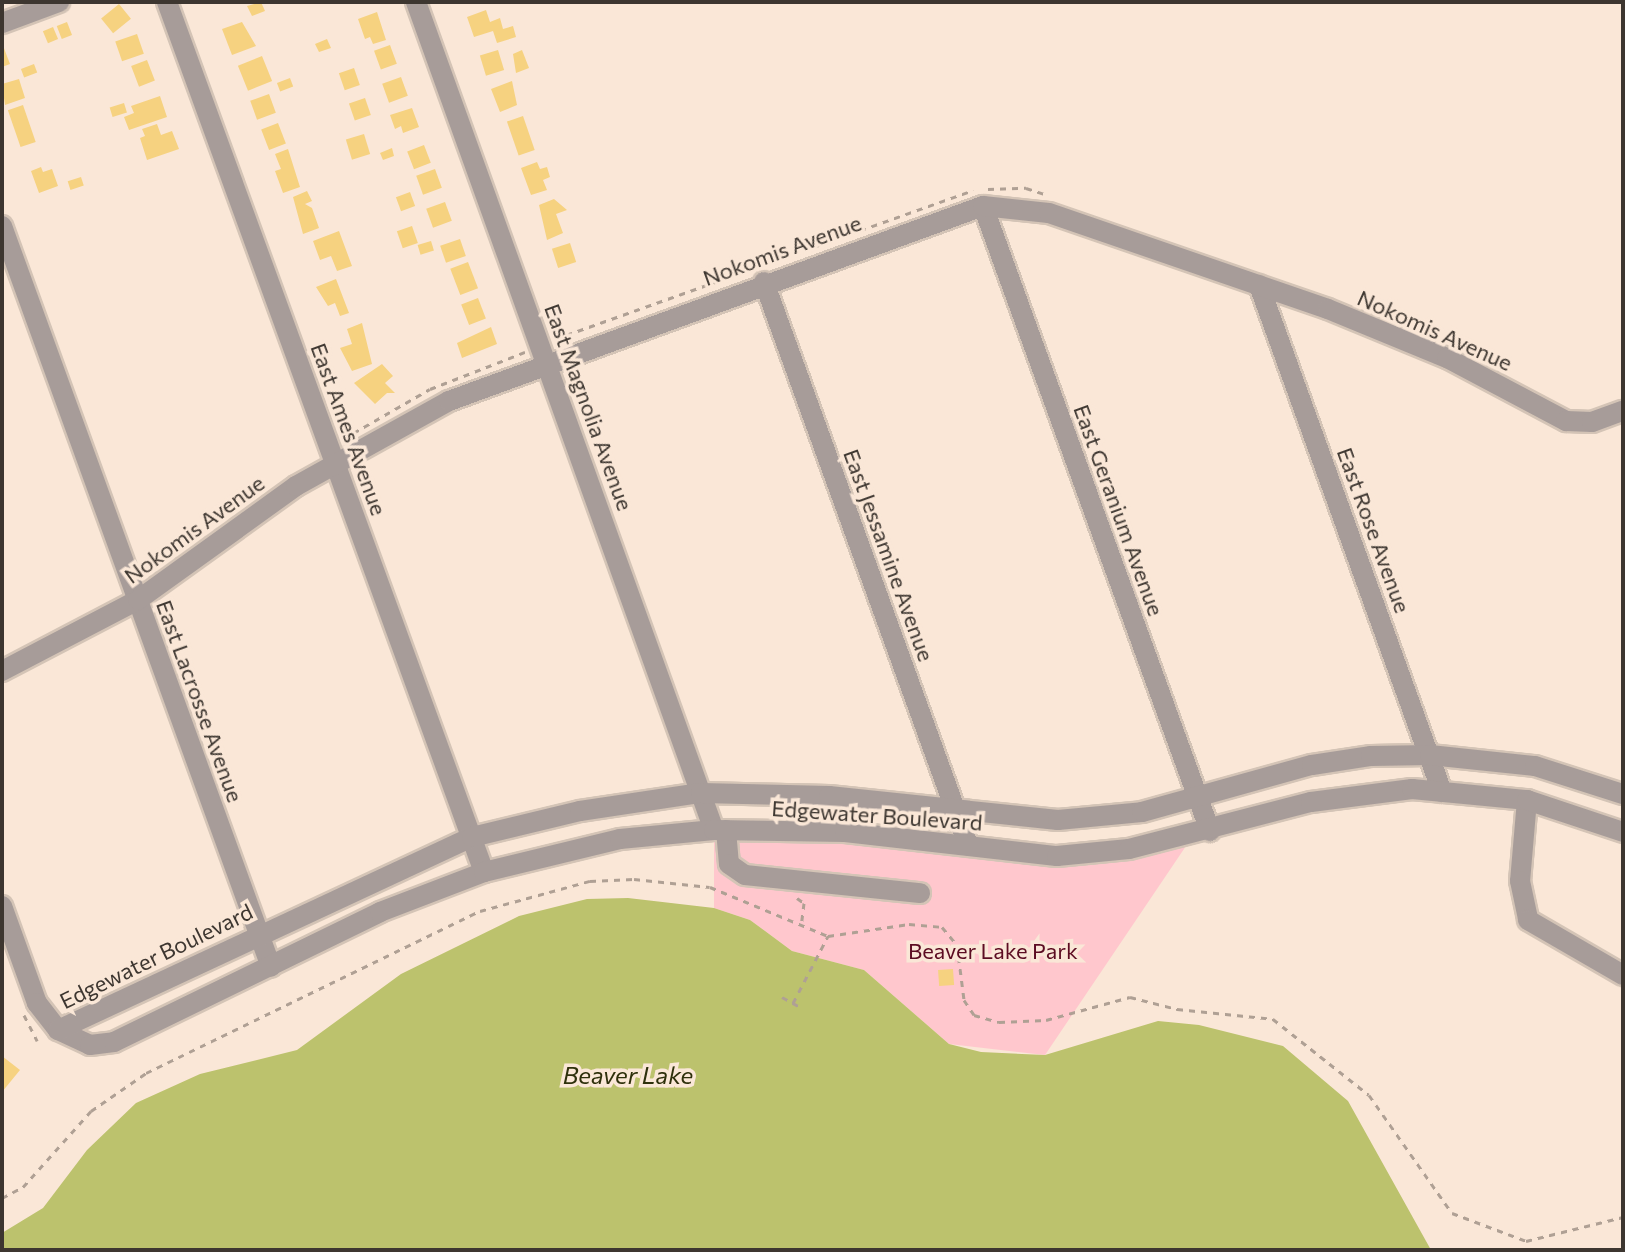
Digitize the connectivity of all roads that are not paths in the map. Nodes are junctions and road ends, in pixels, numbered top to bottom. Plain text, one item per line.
1 (59, 2) edge
2 (167, 2) edge
3 (416, 2) edge
4 (2, 23) edge
5 (983, 206) junction
6 (2, 226) edge
7 (764, 282) junction
8 (1259, 285) junction
9 (550, 351) junction
10 (1623, 411) edge
11 (335, 461) junction
12 (138, 600) junction
13 (2, 671) edge
14 (1430, 755) junction
15 (1442, 792) junction
16 (701, 793) junction
17 (1623, 794) edge
18 (1198, 796) junction
19 (1527, 800) junction
20 (956, 810) junction
21 (720, 830) junction
22 (1210, 831) junction
23 (1623, 832) edge
24 (472, 837) junction
25 (968, 845) junction
26 (484, 872) junction
27 (920, 893) dead end
28 (2, 906) edge
29 (259, 933) junction
30 (271, 967) junction
31 (1623, 975) edge
32 (58, 1030) junction

1 - 4 street
2 - 11 street, East Ames Avenue
3 - 9 street, East Magnolia Avenue
5 - 7 street, Nokomis Avenue
5 - 8 street, Nokomis Avenue
5 - 18 street, East Geranium Avenue
6 - 12 street, East Lacrosse Avenue
7 - 9 street, Nokomis Avenue
7 - 20 street, East Jessamine Avenue
8 - 10 street, Nokomis Avenue
8 - 14 street, East Rose Avenue
9 - 11 street, Nokomis Avenue
9 - 16 street, East Magnolia Avenue
11 - 12 street, Nokomis Avenue
11 - 24 street, East Ames Avenue
12 - 13 street, Nokomis Avenue
12 - 29 street, East Lacrosse Avenue
14 - 15 street, East Rose Avenue
14 - 17 street, Edgewater Boulevard
14 - 18 street, Edgewater Boulevard
15 - 19 street, Edgewater Boulevard
15 - 22 street, Edgewater Boulevard
16 - 20 street, Edgewater Boulevard
16 - 21 street, East Magnolia Avenue
16 - 24 street, Edgewater Boulevard
18 - 20 street, Edgewater Boulevard
18 - 22 street, East Geranium Avenue
19 - 23 street, Edgewater Boulevard
19 - 31 street
20 - 25 street, East Jessamine Avenue
21 - 25 street, Edgewater Boulevard
21 - 26 street, Edgewater Boulevard
21 - 27 street, East Magnolia Avenue
22 - 25 street, Edgewater Boulevard
24 - 26 street, East Ames Avenue
24 - 29 street, Edgewater Boulevard
26 - 30 street, Edgewater Boulevard
28 - 32 street
29 - 30 street, East Lacrosse Avenue
29 - 32 street, Edgewater Boulevard
30 - 32 street, Edgewater Boulevard

